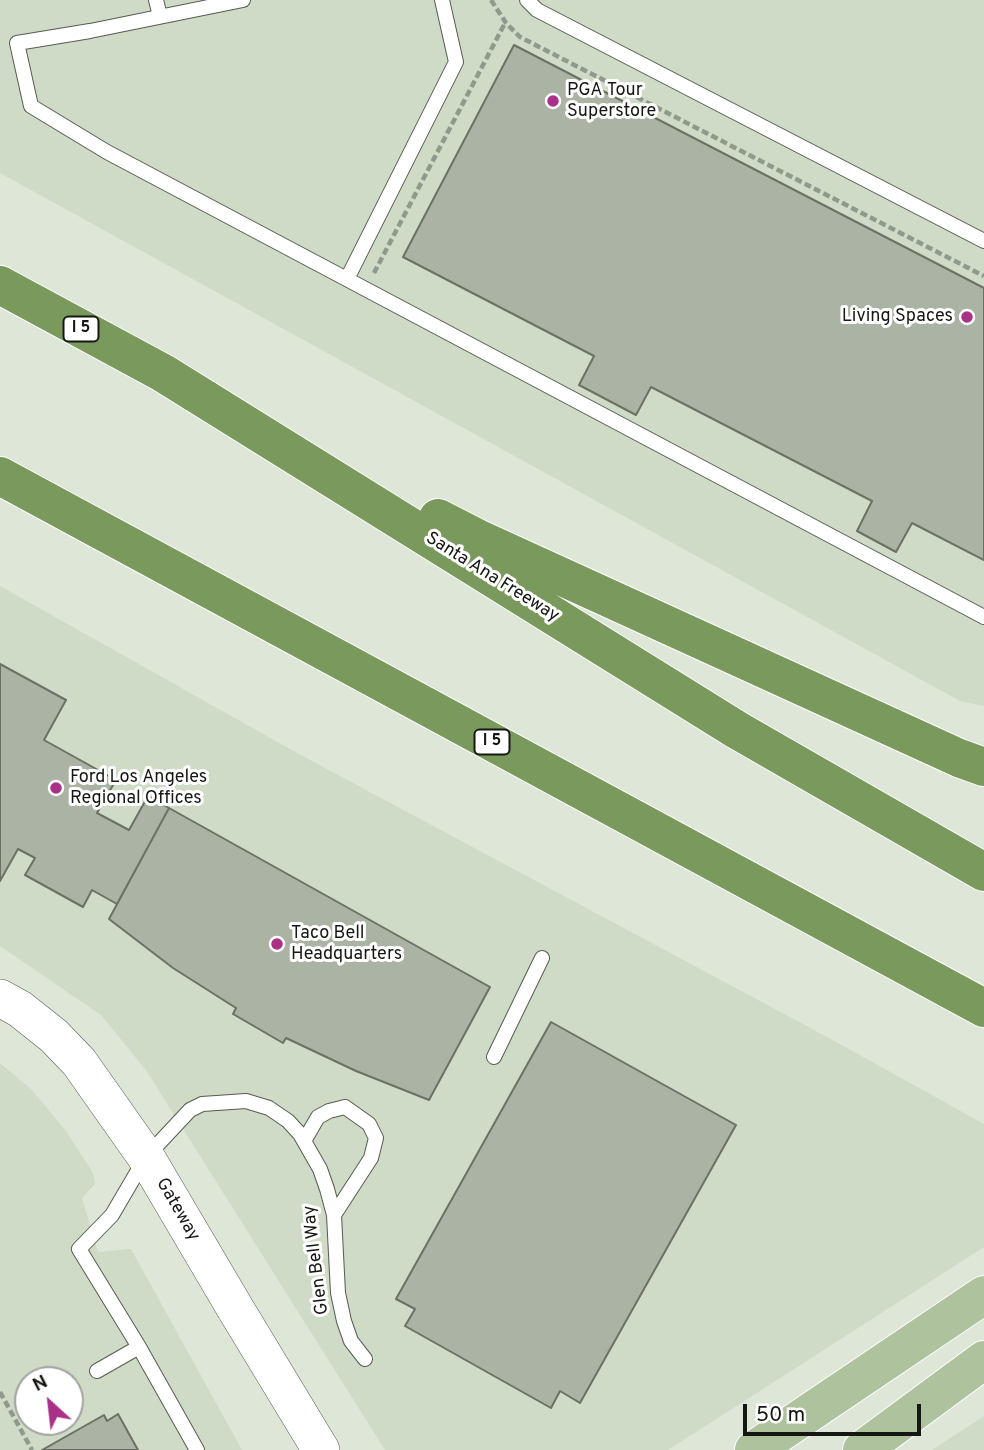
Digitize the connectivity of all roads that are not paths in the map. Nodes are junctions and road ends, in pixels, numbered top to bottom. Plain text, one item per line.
1 (156, 0) edge
2 (243, 0) edge
3 (442, 0) edge
4 (527, 0) edge
5 (160, 16) junction
6 (984, 241) edge
7 (347, 279) junction
8 (0, 285) edge
9 (163, 373) junction
10 (0, 476) edge
11 (984, 617) edge
12 (728, 724) junction
13 (984, 767) edge
14 (984, 855) edge
15 (984, 872) edge
16 (542, 958) dead end
17 (0, 998) edge
18 (984, 1008) edge
19 (494, 1058) dead end
20 (304, 1141) junction
21 (146, 1157) junction
22 (334, 1214) junction
23 (984, 1295) edge
24 (139, 1347) junction
25 (365, 1359) dead end
26 (984, 1360) edge
27 (97, 1371) dead end
28 (197, 1450) edge
29 (321, 1450) edge
30 (754, 1450) edge
31 (862, 1450) edge

1 - 5 lane
2 - 5 lane
3 - 7 lane
4 - 6 lane
5 - 7 lane
7 - 11 lane
8 - 9 highway, Santa Ana Freeway / I 5
9 - 12 highway, Santa Ana Freeway / I 5
9 - 13 highway
10 - 18 highway, I 5
12 - 14 highway
12 - 15 highway, Santa Ana Freeway / I 5
16 - 19 lane
17 - 21 street, Gateway
20 - 21 lane, Glen Bell Way
20 - 22 lane, Glen Bell Way
20 - 22 lane
21 - 24 lane, Glen Bell Way
21 - 29 street, Gateway
22 - 25 lane, Glen Bell Way
23 - 30 main road
24 - 27 lane
24 - 28 lane
26 - 31 main road

